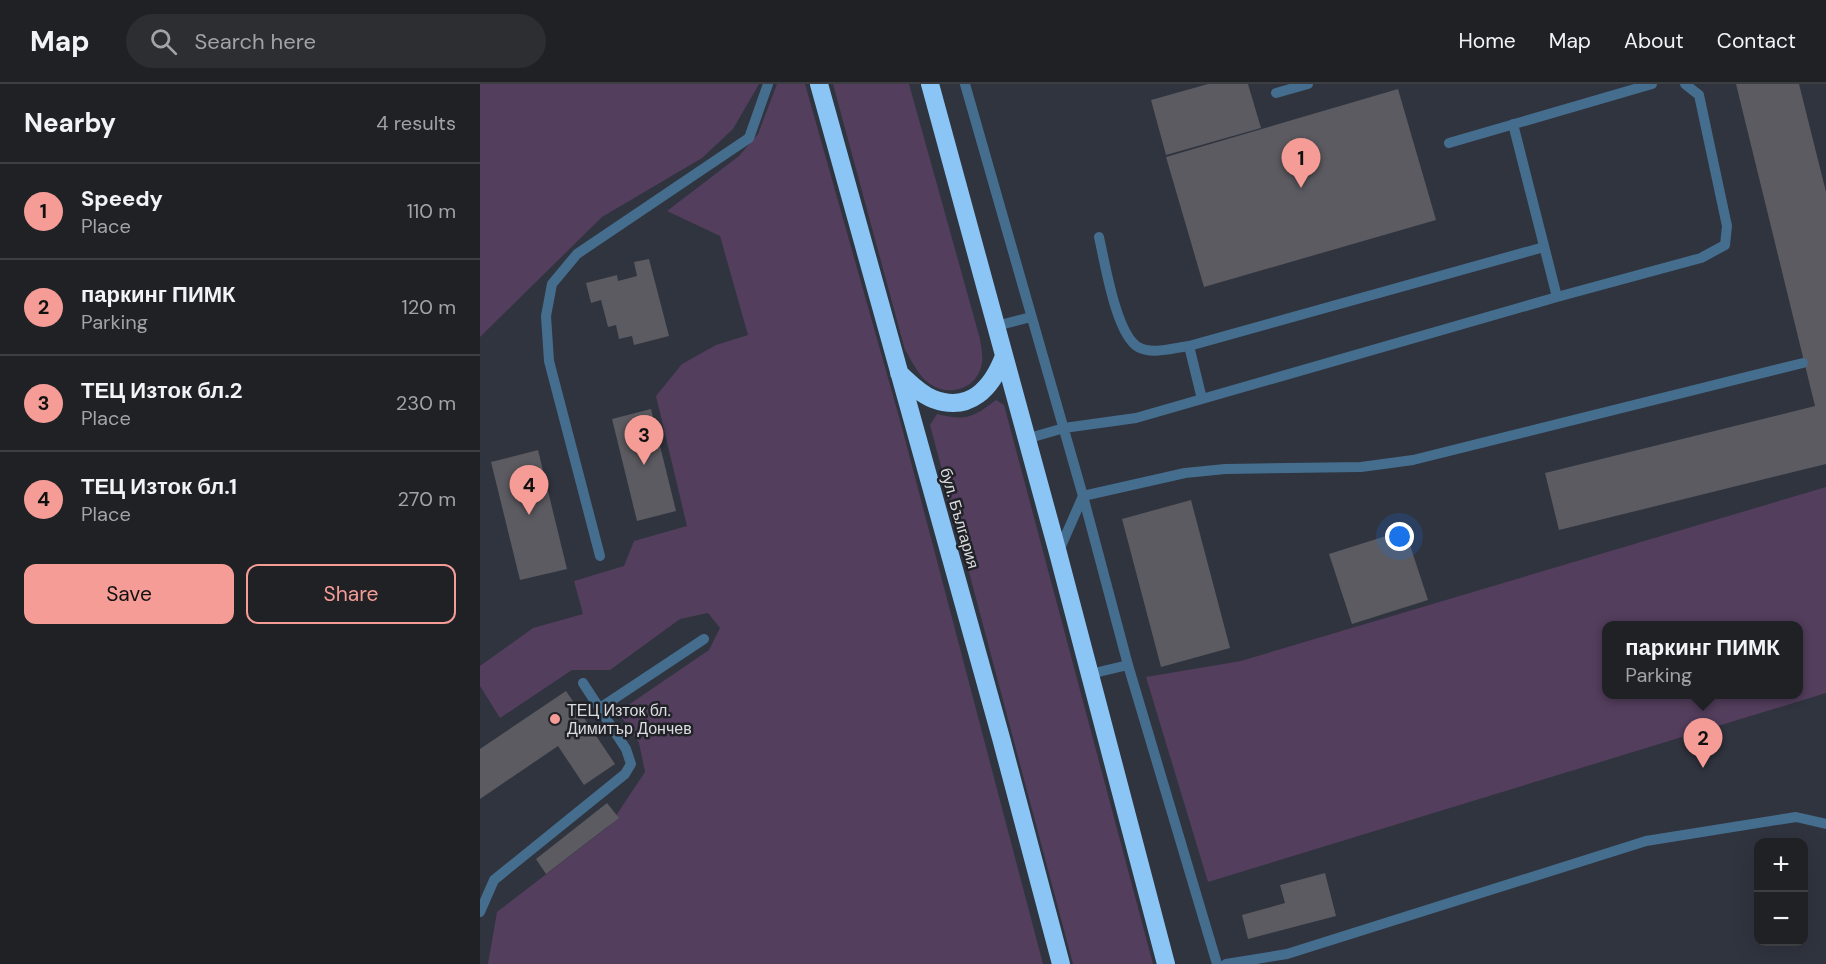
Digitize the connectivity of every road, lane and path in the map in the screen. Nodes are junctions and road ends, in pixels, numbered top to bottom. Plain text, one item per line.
1 (768, 84) edge
2 (819, 84) edge
3 (930, 84) edge
4 (965, 84) edge
5 (1308, 84) edge
6 (1652, 84) edge
7 (1685, 84) edge
8 (1276, 93) dead end
9 (1513, 124) junction
10 (1449, 143) dead end
11 (1099, 237) dead end
12 (1544, 247) junction
13 (1557, 297) junction
14 (1031, 317) junction
15 (996, 326) junction
16 (1189, 346) junction
17 (1004, 356) junction
18 (1803, 363) dead end
19 (899, 373) junction
20 (1202, 399) junction
21 (1064, 428) junction
22 (1026, 439) junction
23 (1083, 496) junction
24 (1058, 554) junction
25 (600, 556) dead end
26 (704, 639) dead end
27 (1128, 665) junction
28 (1090, 674) junction
29 (583, 683) dead end
30 (600, 708) junction
31 (1826, 824) edge
32 (480, 908) edge
33 (1288, 959) edge
34 (1061, 964) edge
35 (1166, 964) edge
36 (1217, 964) edge
37 (1226, 964) edge

1 - 25 lane
2 - 19 highway, бул. България
3 - 15 highway
4 - 14 lane
5 - 8 lane
6 - 9 lane
7 - 13 lane
9 - 10 lane
9 - 12 lane
11 - 16 lane
12 - 13 lane
12 - 16 lane
13 - 20 lane
14 - 15 lane
14 - 21 lane
15 - 17 highway
16 - 20 lane
17 - 19 highway
17 - 22 highway
18 - 23 lane
19 - 34 highway, бул. България
20 - 21 lane
21 - 22 lane
21 - 23 lane
22 - 24 highway
23 - 24 lane
23 - 27 lane
24 - 28 highway
26 - 30 lane
27 - 28 lane
27 - 36 lane
28 - 35 highway
29 - 30 lane
30 - 32 lane
31 - 33 lane
33 - 37 lane

